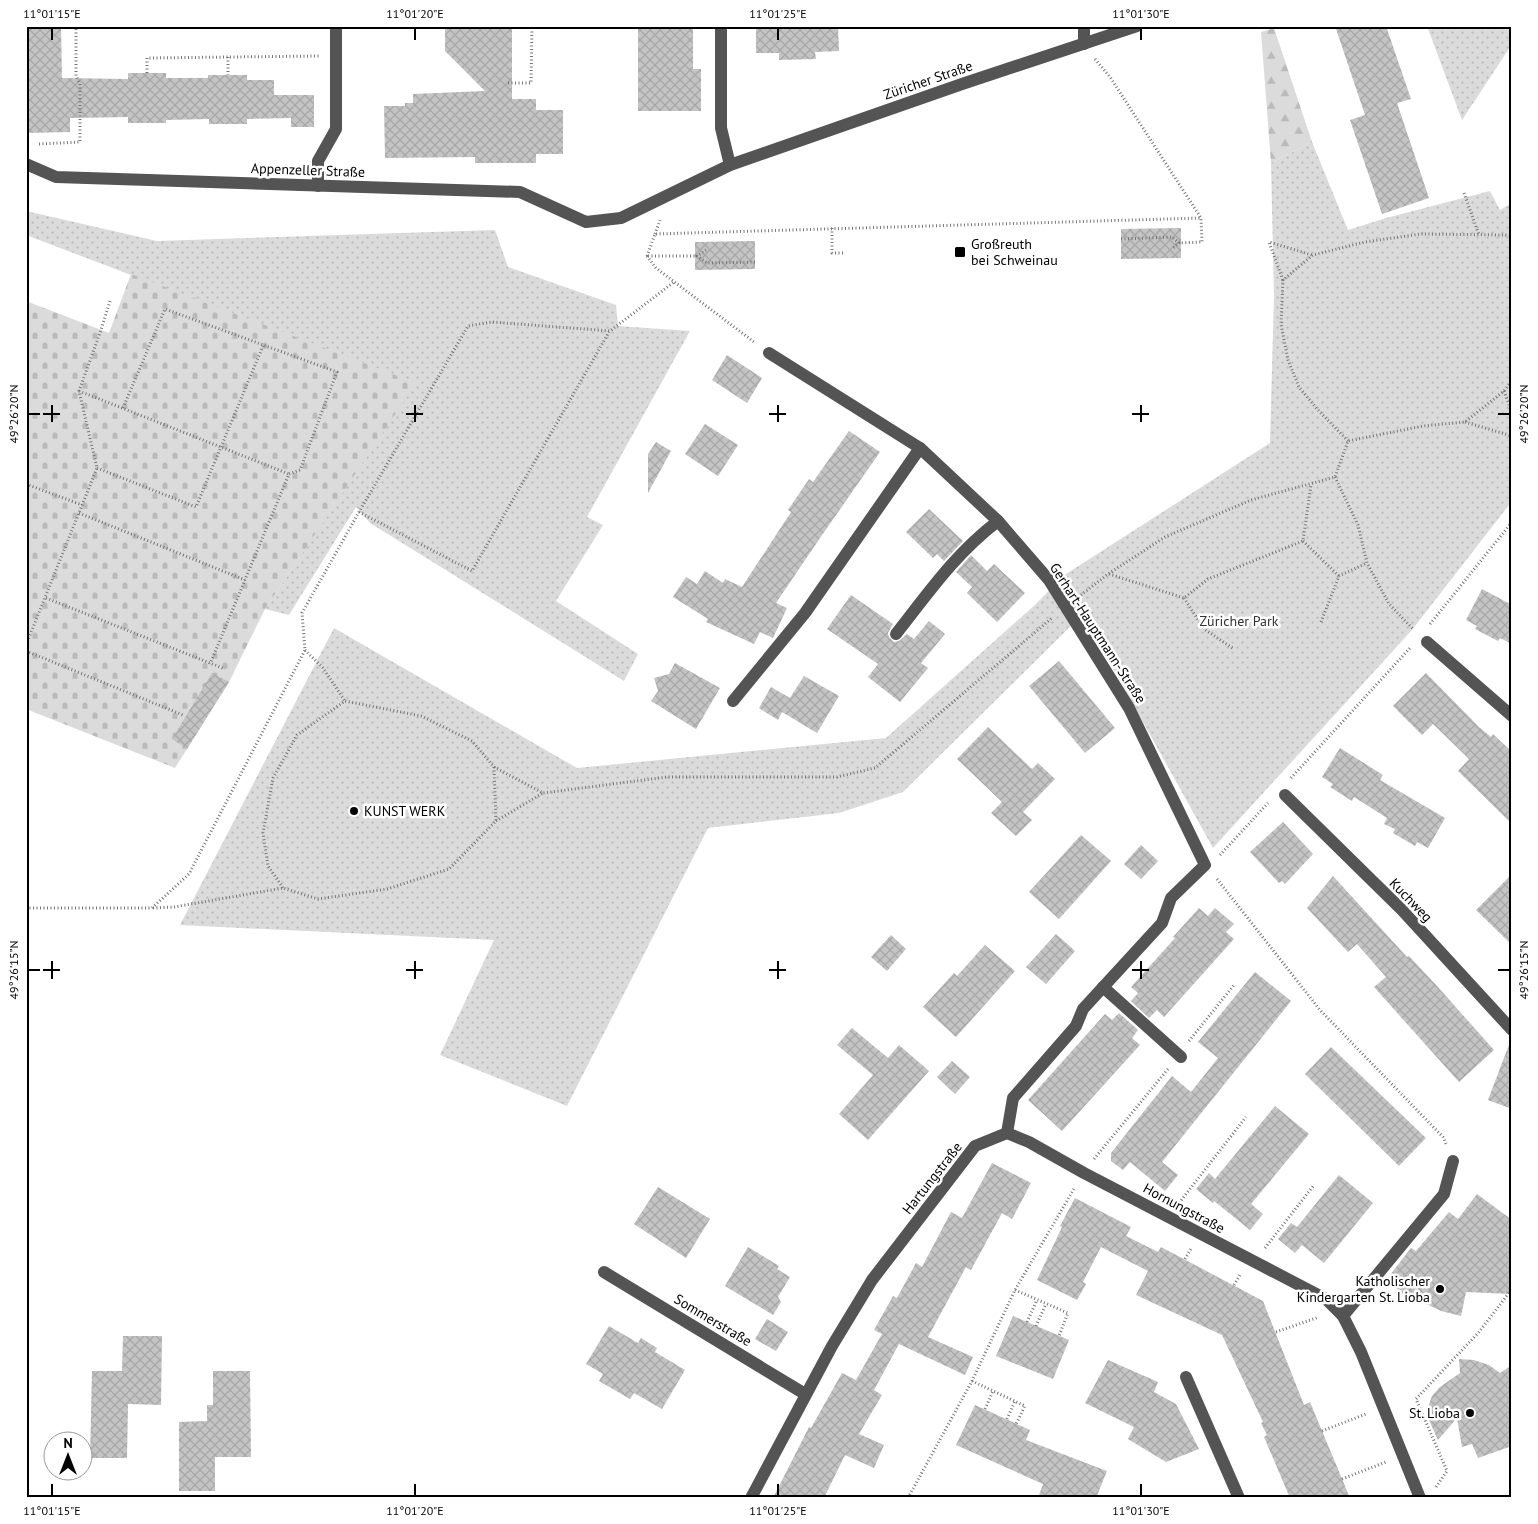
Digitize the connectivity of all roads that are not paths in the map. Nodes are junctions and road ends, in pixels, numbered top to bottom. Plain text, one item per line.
1 (336, 26) edge
2 (721, 26) edge
3 (1084, 26) edge
4 (1137, 26) edge
5 (1084, 44) junction
6 (26, 164) edge
7 (730, 166) junction
8 (318, 186) junction
9 (586, 222) joint
10 (769, 353) road end
11 (920, 448) junction
12 (998, 521) junction
13 (896, 634) dead end
14 (1425, 636) road end
15 (733, 701) dead end
16 (1512, 716) edge
17 (1281, 793) road end
18 (1103, 987) junction
19 (1512, 1030) edge
20 (1181, 1057) road end
21 (1007, 1133) junction
22 (1454, 1161) road end
23 (604, 1272) dead end
24 (1341, 1313) junction
25 (1186, 1377) dead end
26 (805, 1394) junction
27 (751, 1498) edge
28 (1239, 1498) edge
29 (1420, 1498) edge

1 - 8 street
2 - 7 street
3 - 5 street
4 - 5 street, Züricher Straße
5 - 7 street, Züricher Straße
6 - 8 street, Appenzeller Straße
7 - 9 street, Züricher Straße
8 - 9 street, Appenzeller Straße
10 - 11 street, Gerhart-Hauptmann-Straße
11 - 12 street, Gerhart-Hauptmann-Straße
11 - 15 street
12 - 13 street
12 - 18 street, Gerhart-Hauptmann-Straße
14 - 16 street
17 - 19 street, Kuchweg
18 - 20 street
18 - 21 street
21 - 24 street, Hornungstraße
21 - 26 street, Hartungstraße
22 - 24 street
23 - 26 street, Sommerstraße
24 - 29 street, Hornungstraße
25 - 28 street
26 - 27 street, Hartungstraße

